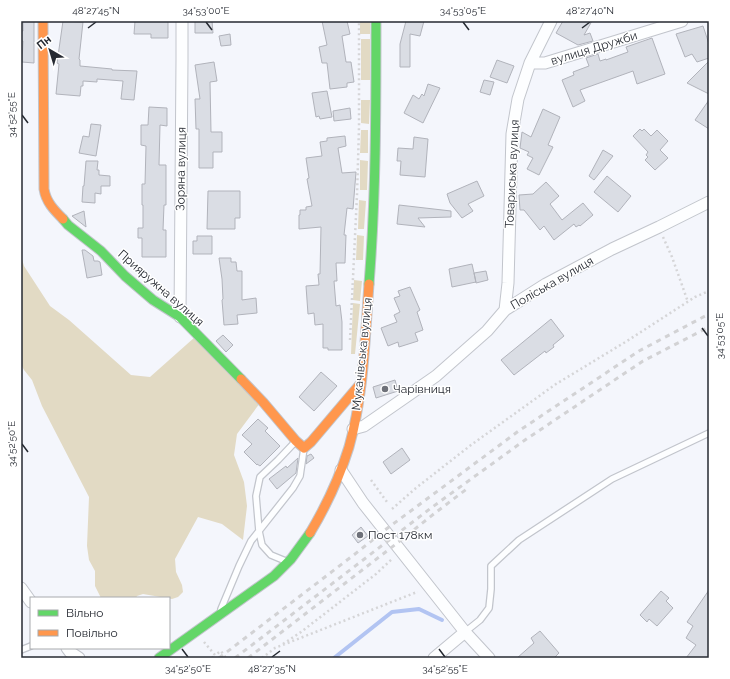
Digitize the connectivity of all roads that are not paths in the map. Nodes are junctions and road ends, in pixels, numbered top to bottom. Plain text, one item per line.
1 (43, 21) edge
2 (182, 21) edge
3 (376, 21) edge
4 (551, 21) edge
5 (682, 21) edge
6 (530, 63) junction
7 (709, 202) edge
8 (505, 310) junction
9 (180, 317) junction
10 (361, 383) junction
11 (353, 429) junction
12 (709, 433) edge
13 (296, 441) junction
14 (304, 448) junction
15 (341, 470) junction
16 (259, 531) junction
17 (288, 562) junction
18 (21, 588) edge
19 (30, 601) edge
20 (218, 616) junction
21 (465, 632) junction
22 (68, 649) edge
23 (79, 658) edge
24 (159, 658) edge
25 (434, 658) edge
26 (489, 658) edge

1 - 9 street, Прияружна вулиця
2 - 9 street, Зоряна вулиця
3 - 10 street, Мукачівська вулиця
4 - 6 street, Товариська вулиця
5 - 6 street, вулиця Дружби
6 - 8 street, Товариська вулиця
7 - 8 street, Поліська вулиця
8 - 11 street, Поліська вулиця
9 - 13 street, Прияружна вулиця
10 - 11 street, Мукачівська вулиця
10 - 14 street
11 - 15 street, Мукачівська вулиця
12 - 21 lane
13 - 14 street, Прияружна вулиця
13 - 16 lane
14 - 16 lane
15 - 17 street, Мукачівська вулиця
15 - 21 street
16 - 17 lane
16 - 20 lane
17 - 20 street, Мукачівська вулиця
18 - 19 street
20 - 24 street, Мукачівська вулиця
21 - 25 street
21 - 26 street
22 - 23 street

